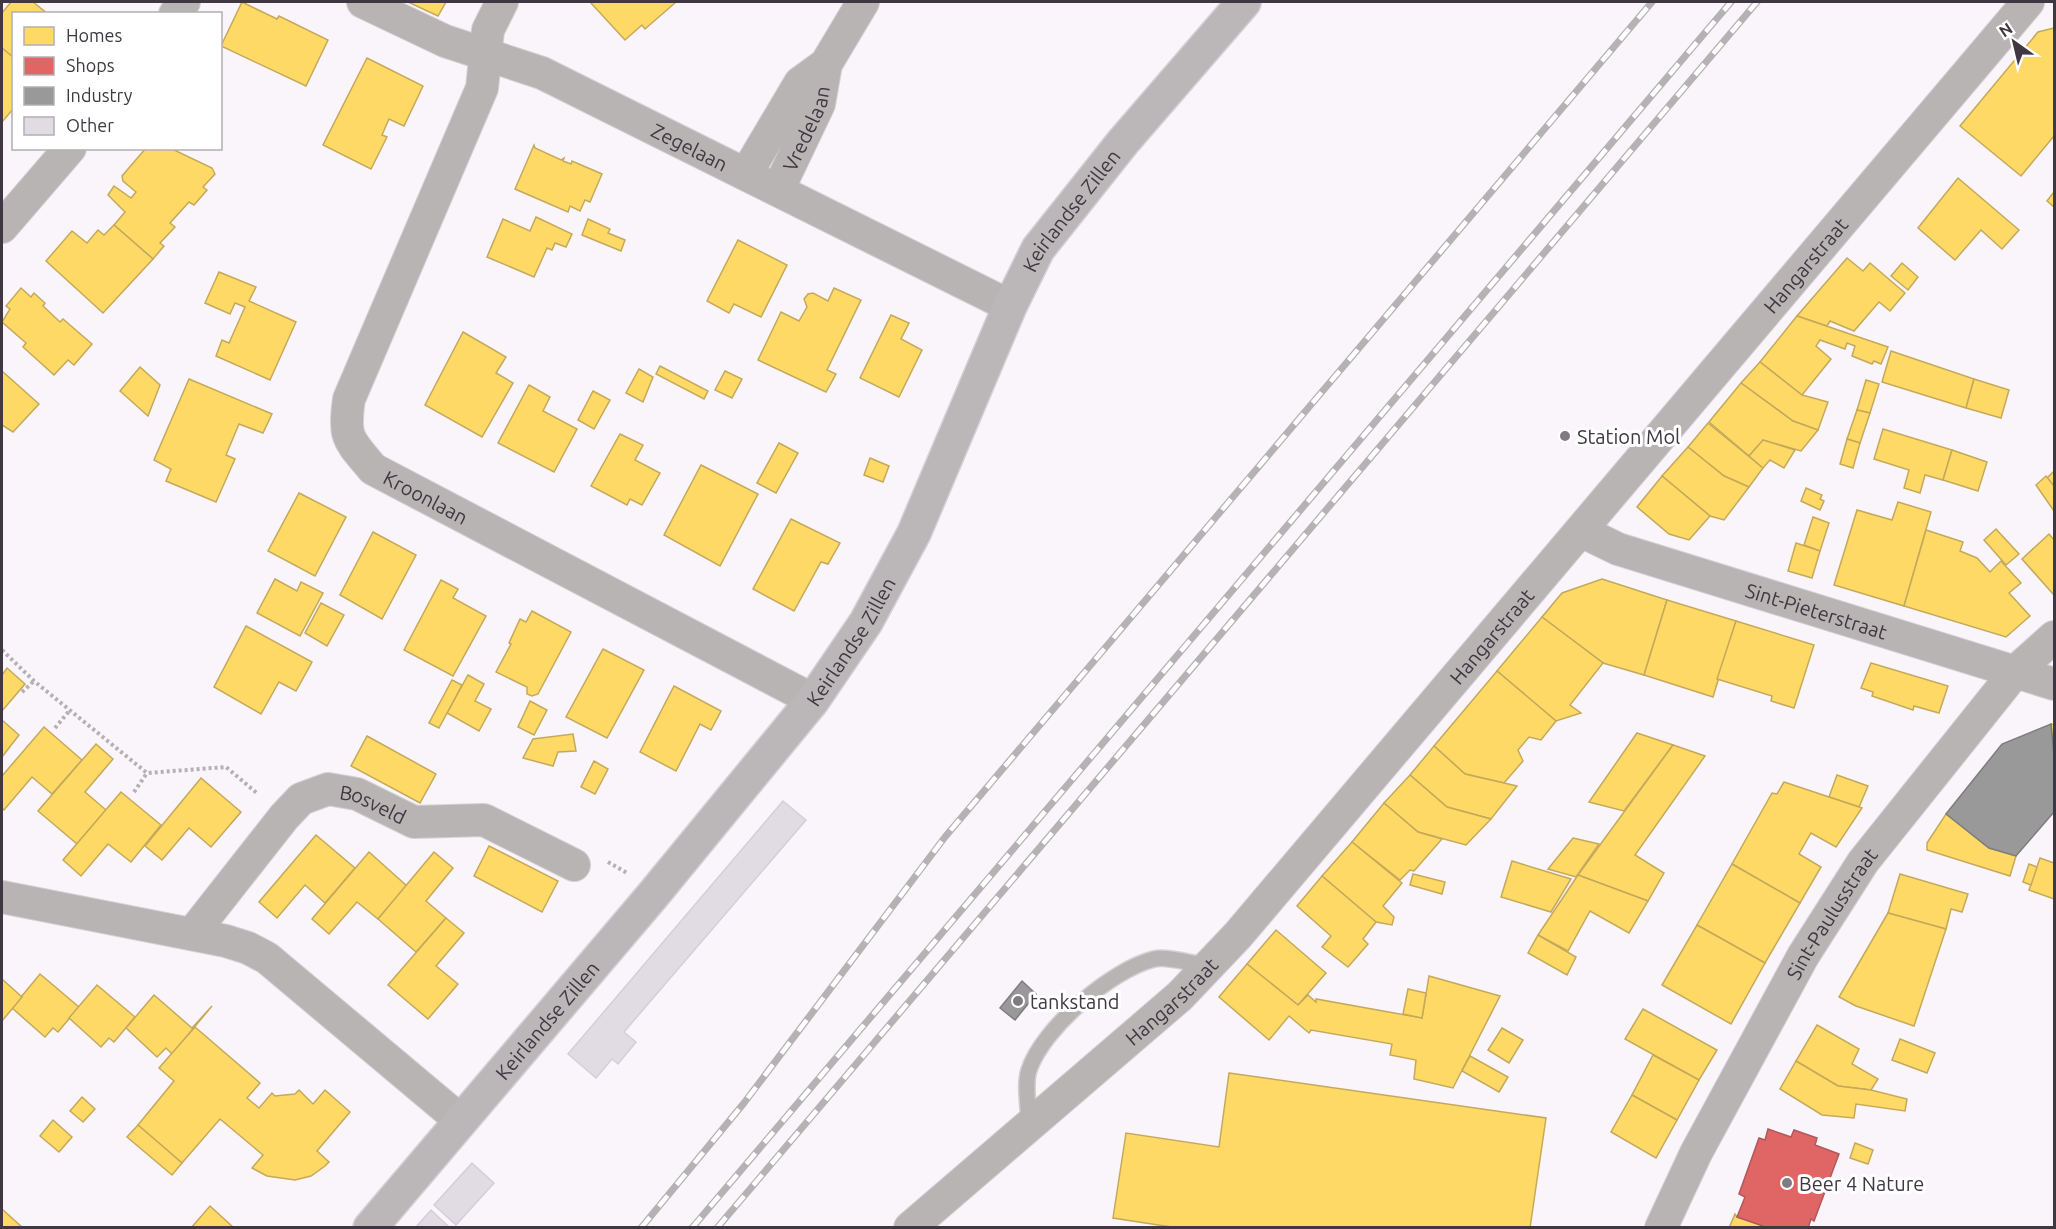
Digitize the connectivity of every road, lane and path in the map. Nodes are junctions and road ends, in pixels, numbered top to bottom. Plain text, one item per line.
1 (363, 2) edge
2 (502, 2) edge
3 (863, 2) edge
4 (1244, 2) edge
5 (2028, 2) edge
6 (484, 56) junction
7 (826, 64) junction
8 (68, 150) edge
9 (746, 174) junction
10 (778, 190) junction
11 (2, 227) edge
12 (1010, 306) junction
13 (1581, 531) junction
14 (2055, 636) edge
15 (2, 650) edge
16 (2015, 672) junction
17 (34, 681) junction
18 (2055, 684) edge
19 (22, 692) dead end
20 (813, 700) junction
21 (70, 710) junction
22 (55, 728) dead end
23 (147, 773) junction
24 (134, 792) dead end
25 (284, 817) junction
26 (574, 865) joint
27 (636, 865) dead end
28 (628, 874) junction
29 (620, 883) dead end
30 (2, 897) edge
31 (192, 934) junction
32 (1209, 966) junction
33 (460, 1120) junction
34 (1029, 1125) junction
35 (370, 1227) edge
36 (910, 1227) edge
37 (1661, 1227) edge

1 - 6 street, Zegelaan
2 - 6 street
3 - 7 street, Vredelaan
4 - 12 main road, Keirlandse Zillen
5 - 13 street, Hangarstraat
6 - 9 street, Zegelaan
6 - 20 street, Kroonlaan
7 - 9 street, Vredelaan
7 - 10 street, Vredelaan
8 - 11 street
9 - 10 street, Zegelaan
10 - 12 street, Zegelaan
12 - 20 main road, Keirlandse Zillen
13 - 16 street, Sint-Pieterstraat
13 - 32 street, Hangarstraat
14 - 16 street, Sint-Paulusstraat
15 - 17 path
16 - 18 street, Sint-Pieterstraat
16 - 37 street, Sint-Paulusstraat
17 - 19 path
17 - 21 path
20 - 33 main road, Keirlandse Zillen
21 - 22 path
21 - 23 path
23 - 24 path
23 - 25 path
25 - 26 street, Bosveld
25 - 31 street, Bosveld
26 - 28 path
27 - 28 path
28 - 29 path
30 - 31 street
31 - 33 street
32 - 34 street, Hangarstraat
32 - 34 lane
33 - 35 main road, Keirlandse Zillen
34 - 36 street, Hangarstraat

